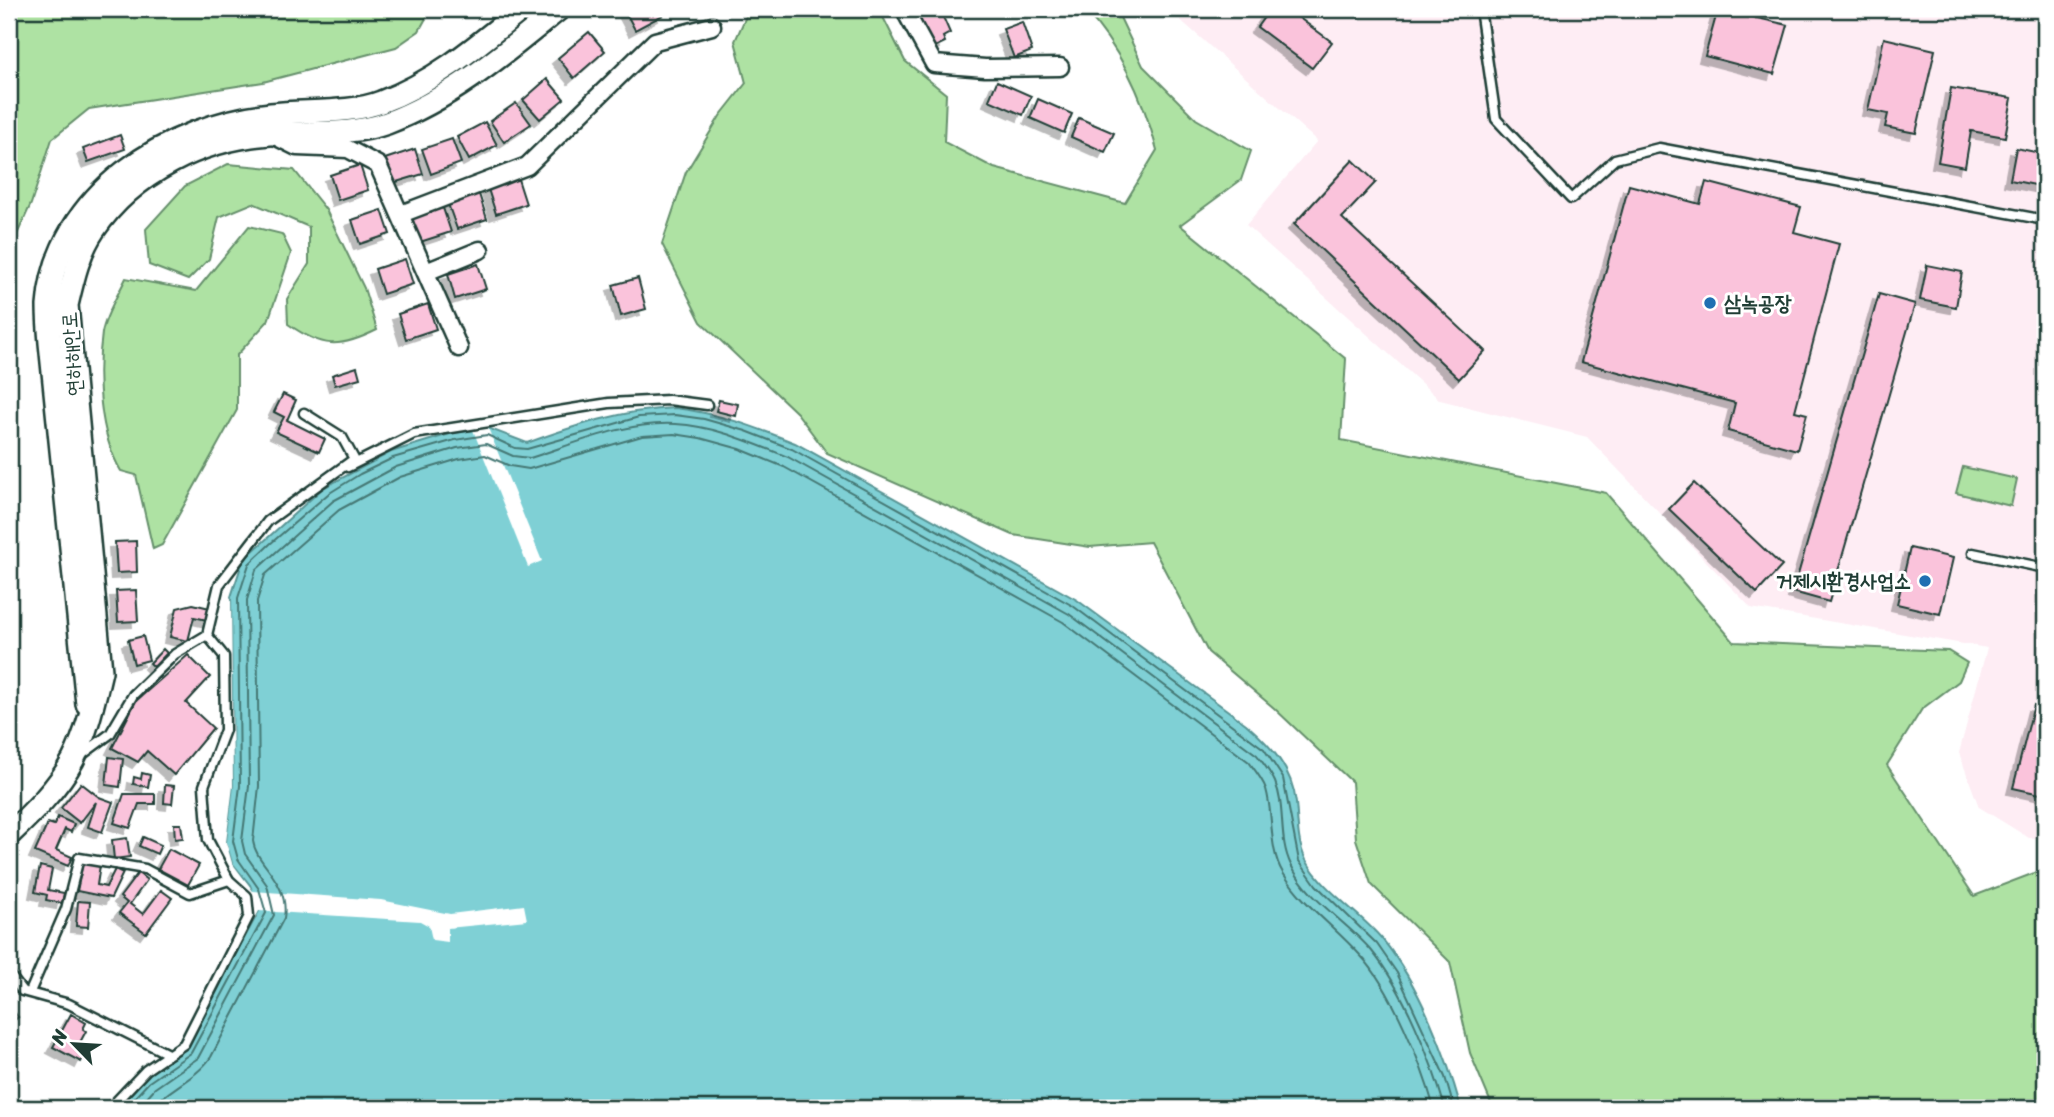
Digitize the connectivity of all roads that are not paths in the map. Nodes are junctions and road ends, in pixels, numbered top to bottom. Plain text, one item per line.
1 (522, 9) edge
2 (559, 9) edge
3 (904, 9) edge
4 (1480, 9) edge
5 (712, 26) dead end
6 (1060, 67) dead end
7 (271, 134) junction
8 (401, 214) junction
9 (2045, 220) edge
10 (480, 250) dead end
11 (426, 272) junction
12 (459, 348) dead end
13 (707, 405) dead end
14 (303, 413) dead end
15 (324, 479) junction
16 (1973, 553) dead end
17 (2045, 568) edge
18 (208, 635) junction
19 (89, 720) junction
20 (72, 761) junction
21 (9, 835) edge
22 (229, 880) junction
23 (9, 974) edge
24 (30, 992) junction
25 (168, 1054) junction
26 (110, 1108) edge

1 - 19 street, 연하해안로
2 - 7 street, 연하해안로
3 - 6 street
4 - 9 lane
5 - 8 street
7 - 8 street
7 - 19 street, 연하해안로
8 - 11 street
10 - 11 street
11 - 12 street
13 - 15 lane
14 - 15 lane
15 - 18 lane
16 - 17 lane
18 - 20 lane
18 - 22 lane
19 - 20 street, 연하해안로
20 - 21 street, 연하해안로
22 - 24 lane
22 - 25 lane
23 - 24 lane
24 - 25 lane
25 - 26 lane

